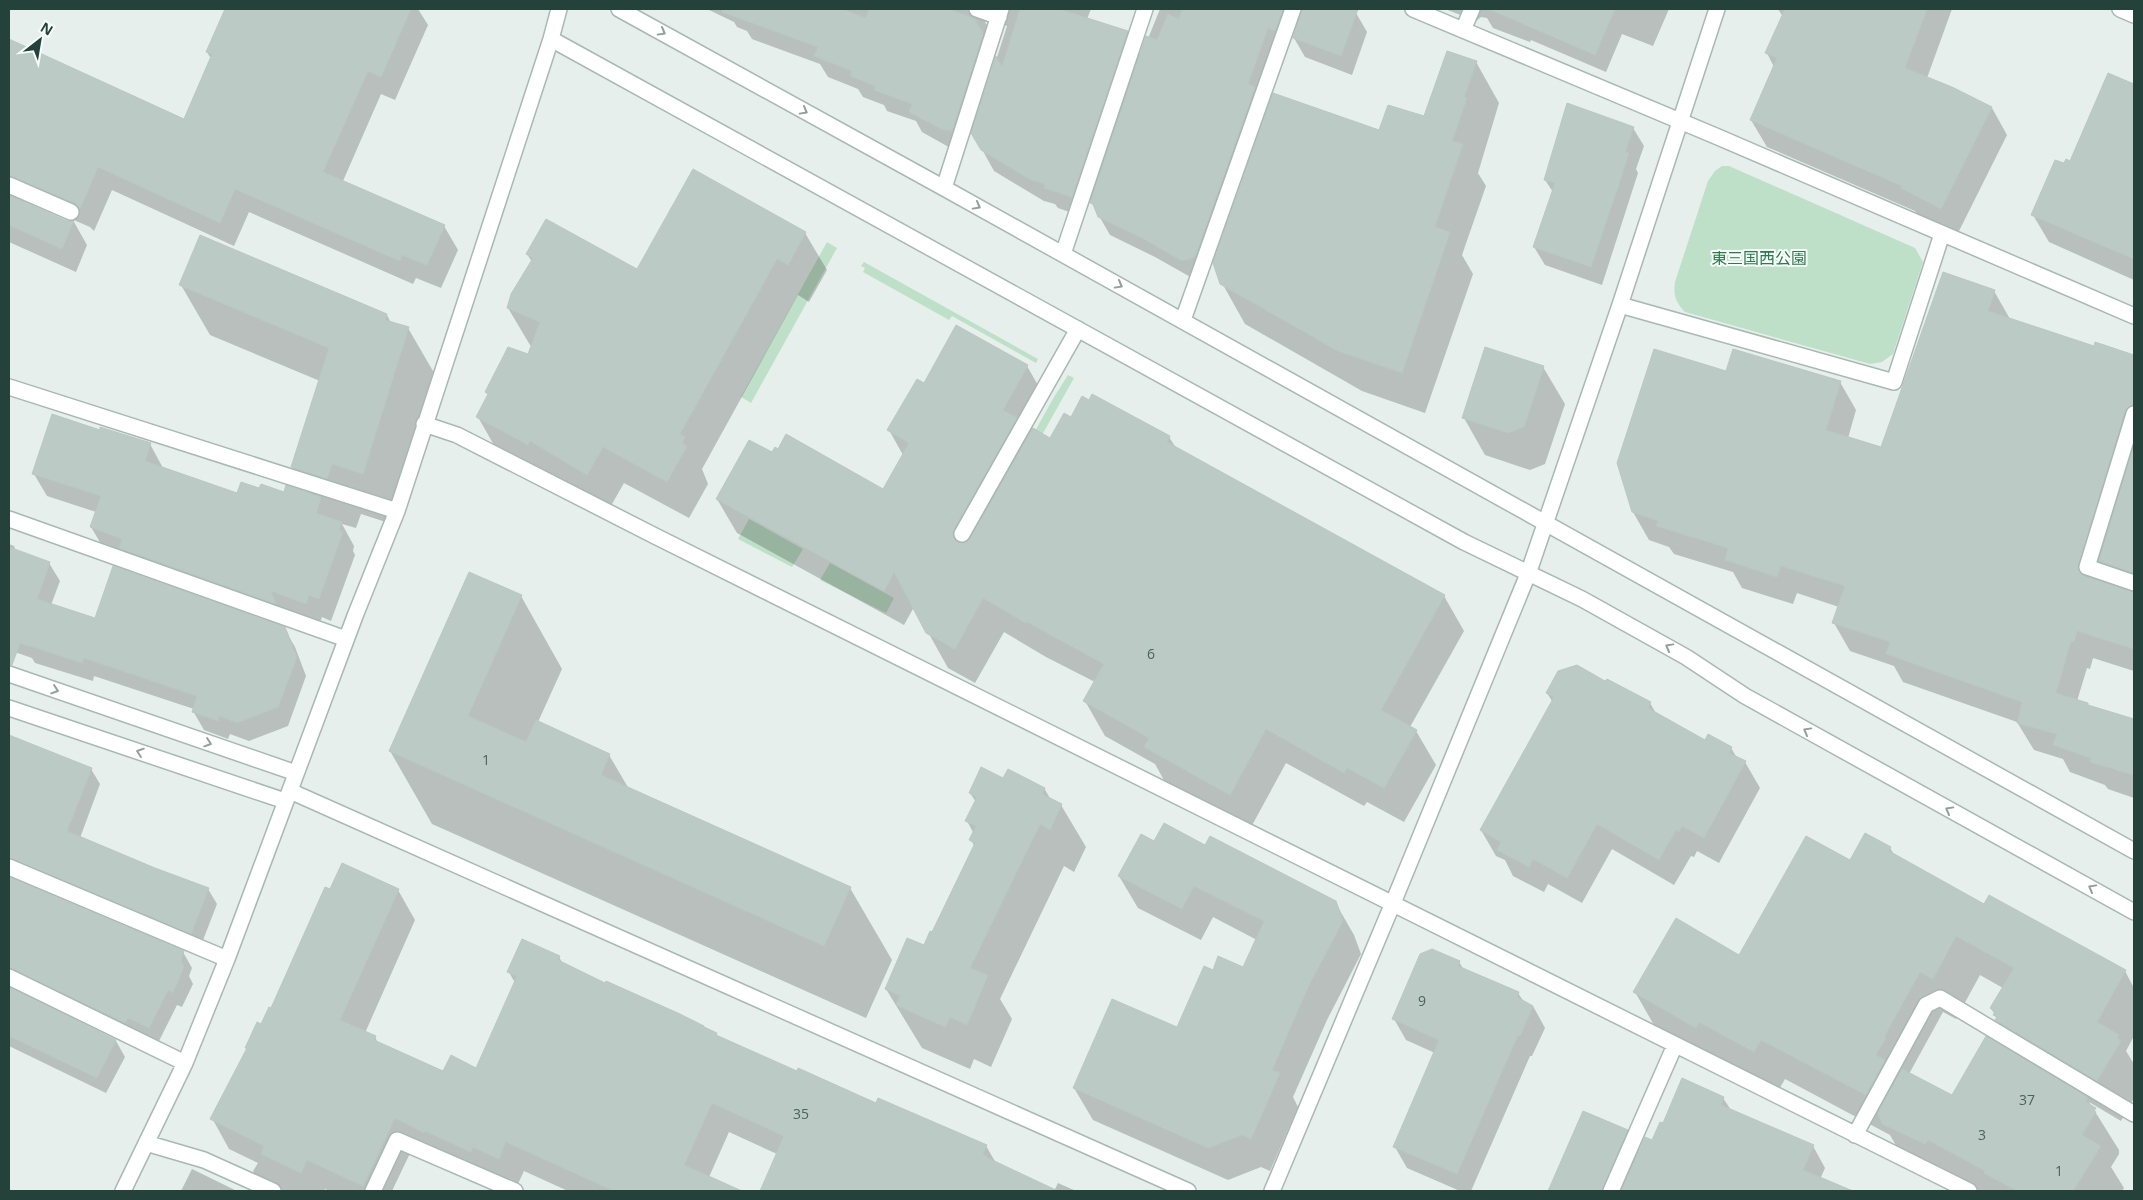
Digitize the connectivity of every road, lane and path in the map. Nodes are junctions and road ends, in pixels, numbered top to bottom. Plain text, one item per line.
1 (559, 9) edge
2 (619, 9) edge
3 (977, 9) edge
4 (1145, 9) edge
5 (1293, 9) edge
6 (1413, 9) edge
7 (1472, 9) edge
8 (1717, 9) edge
9 (2120, 9) edge
10 (1000, 13) edge
11 (2134, 15) edge
12 (1463, 30) junction
13 (551, 39) junction
14 (1681, 122) junction
15 (9, 184) edge
16 (944, 188) junction
17 (71, 212) dead end
18 (1942, 234) junction
19 (1063, 254) junction
20 (1620, 305) junction
21 (2134, 316) edge
22 (1183, 320) junction
23 (1078, 329) junction
24 (9, 387) edge
25 (2134, 414) edge
26 (424, 424) junction
27 (397, 511) junction
28 (9, 519) edge
29 (1545, 524) junction
30 (962, 534) dead end
31 (1528, 574) junction
32 (2134, 583) edge
33 (346, 639) junction
34 (9, 674) edge
35 (9, 708) edge
36 (296, 773) junction
37 (287, 796) junction
38 (2134, 851) edge
39 (9, 867) edge
40 (1393, 903) junction
41 (2134, 912) edge
42 (226, 958) junction
43 (9, 977) edge
44 (1675, 1045) junction
45 (185, 1063) junction
46 (2134, 1114) edge
47 (1855, 1134) junction
48 (146, 1143) junction
49 (1964, 1190) edge
50 (123, 1191) edge
51 (273, 1191) edge
52 (373, 1191) edge
53 (515, 1191) edge
54 (1188, 1191) edge
55 (1272, 1191) edge
56 (1611, 1191) edge

1 - 13 street
2 -> 16 street
3 - 10 street
4 - 19 street
5 - 22 street
6 - 12 street
7 - 12 street
8 - 14 street
9 - 11 street
10 - 16 street
12 - 14 street
13 - 23 street
13 - 26 street
14 - 18 street
14 - 20 street
15 - 17 street
16 -> 19 street
18 - 20 street
18 - 21 street
19 -> 22 street
20 - 29 street
22 - 29 street
23 - 30 street
23 - 31 street
24 - 27 street
25 - 32 street
26 - 27 street
26 - 40 street
27 - 33 street
28 - 33 street
29 - 31 street
29 - 38 street
31 - 40 street
41 -> 31 street
33 - 36 street
34 -> 36 street
37 -> 35 street
36 - 37 street
37 - 42 street
37 - 54 street
39 - 42 street
40 - 44 street
40 - 55 street
42 - 45 street
43 - 45 street
44 - 47 street
44 - 56 street
45 - 48 street
46 - 47 street
47 - 49 street
48 - 50 street
48 - 51 street
52 - 53 street

